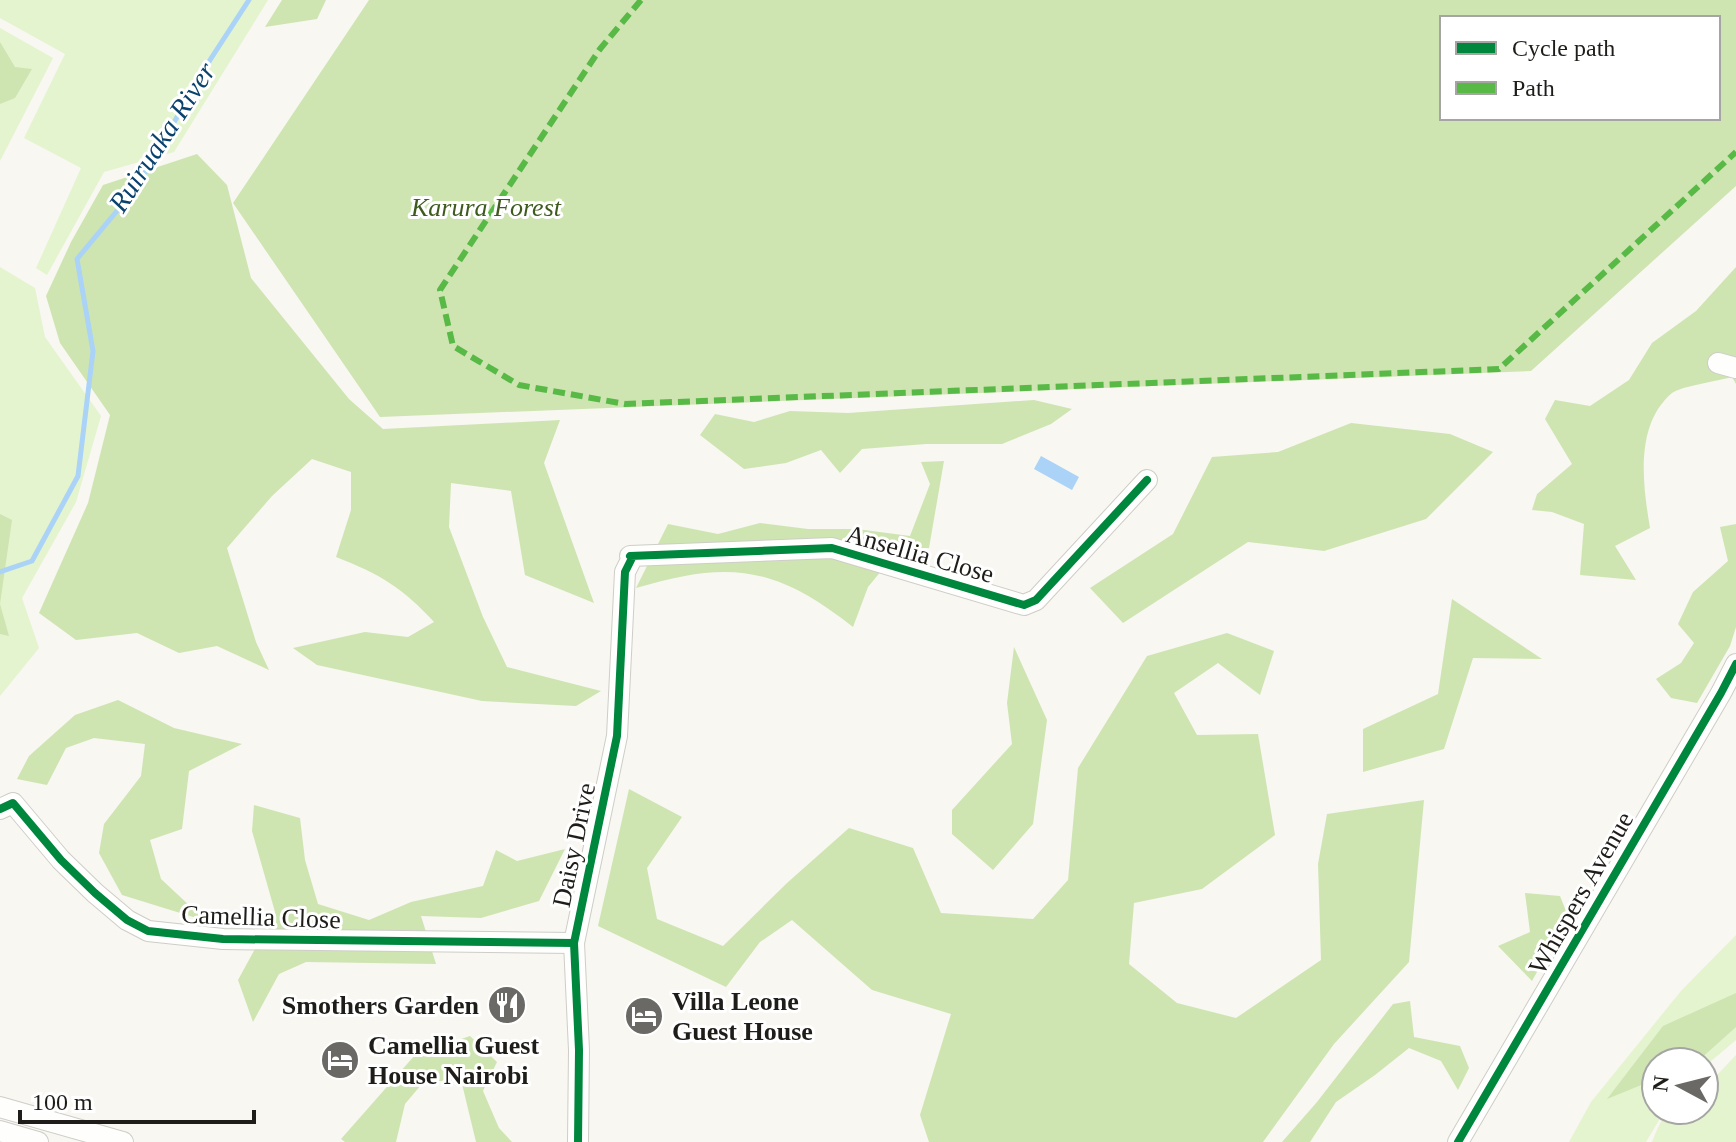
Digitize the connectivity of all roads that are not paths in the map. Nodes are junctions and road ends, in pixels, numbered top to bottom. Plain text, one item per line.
1 (1147, 480) dead end
2 (632, 558) joint
3 (1736, 664) edge
4 (0, 809) edge
5 (574, 943) junction
6 (0, 1107) edge
7 (0, 1131) edge
8 (38, 1142) edge
9 (123, 1142) edge
10 (578, 1142) edge
11 (1458, 1142) edge

1 - 2 street, Ansellia Close
2 - 5 street, Daisy Drive
3 - 11 street, Whispers Avenue
4 - 5 street, Camellia Close
5 - 10 street, Daisy Drive
6 - 9 street
7 - 8 street

